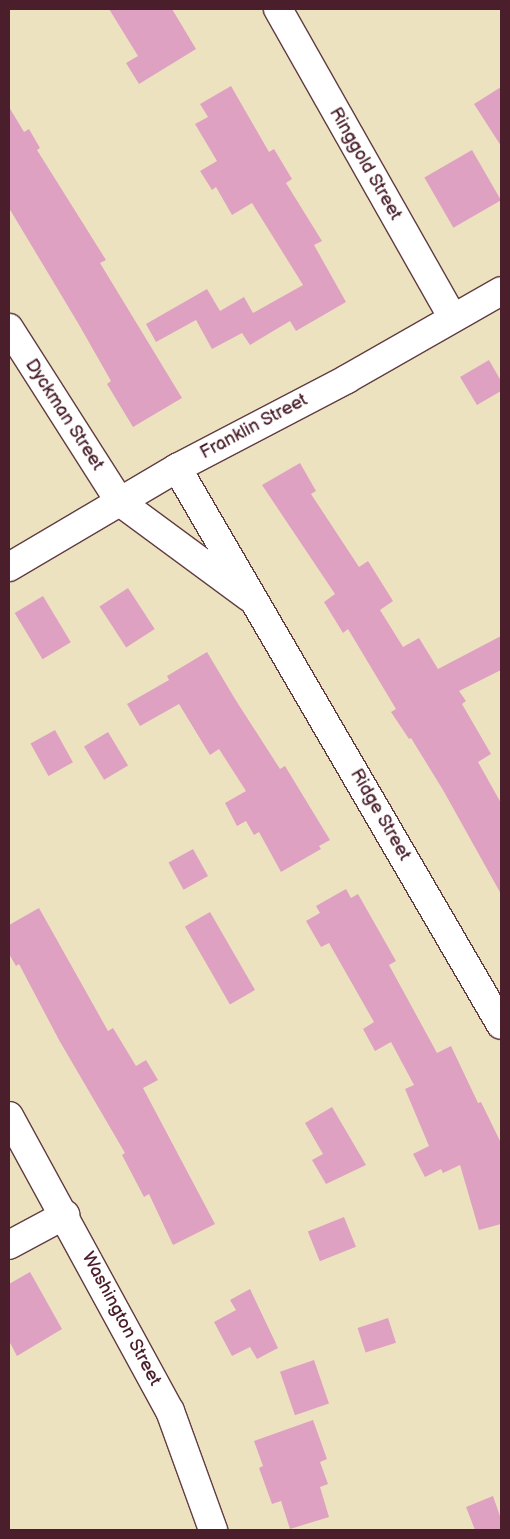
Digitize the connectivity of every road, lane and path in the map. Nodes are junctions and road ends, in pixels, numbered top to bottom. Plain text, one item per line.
1 (278, 9) edge
2 (501, 291) edge
3 (453, 318) junction
4 (9, 328) edge
5 (177, 468) junction
6 (120, 502) junction
7 (9, 567) edge
8 (258, 604) junction
9 (501, 1025) edge
10 (9, 1116) edge
11 (65, 1215) junction
12 (9, 1245) edge
13 (213, 1530) edge

1 - 3 street, Ringgold Street
2 - 3 street, Franklin Street
3 - 5 street, Franklin Street
4 - 6 street, Dyckman Street
5 - 6 street, Franklin Street
5 - 8 street, Ridge Street
6 - 7 street, Franklin Street
6 - 8 street, Ridge Street
8 - 9 street, Ridge Street
10 - 11 street, Washington Street
11 - 12 street
11 - 13 street, Washington Street

